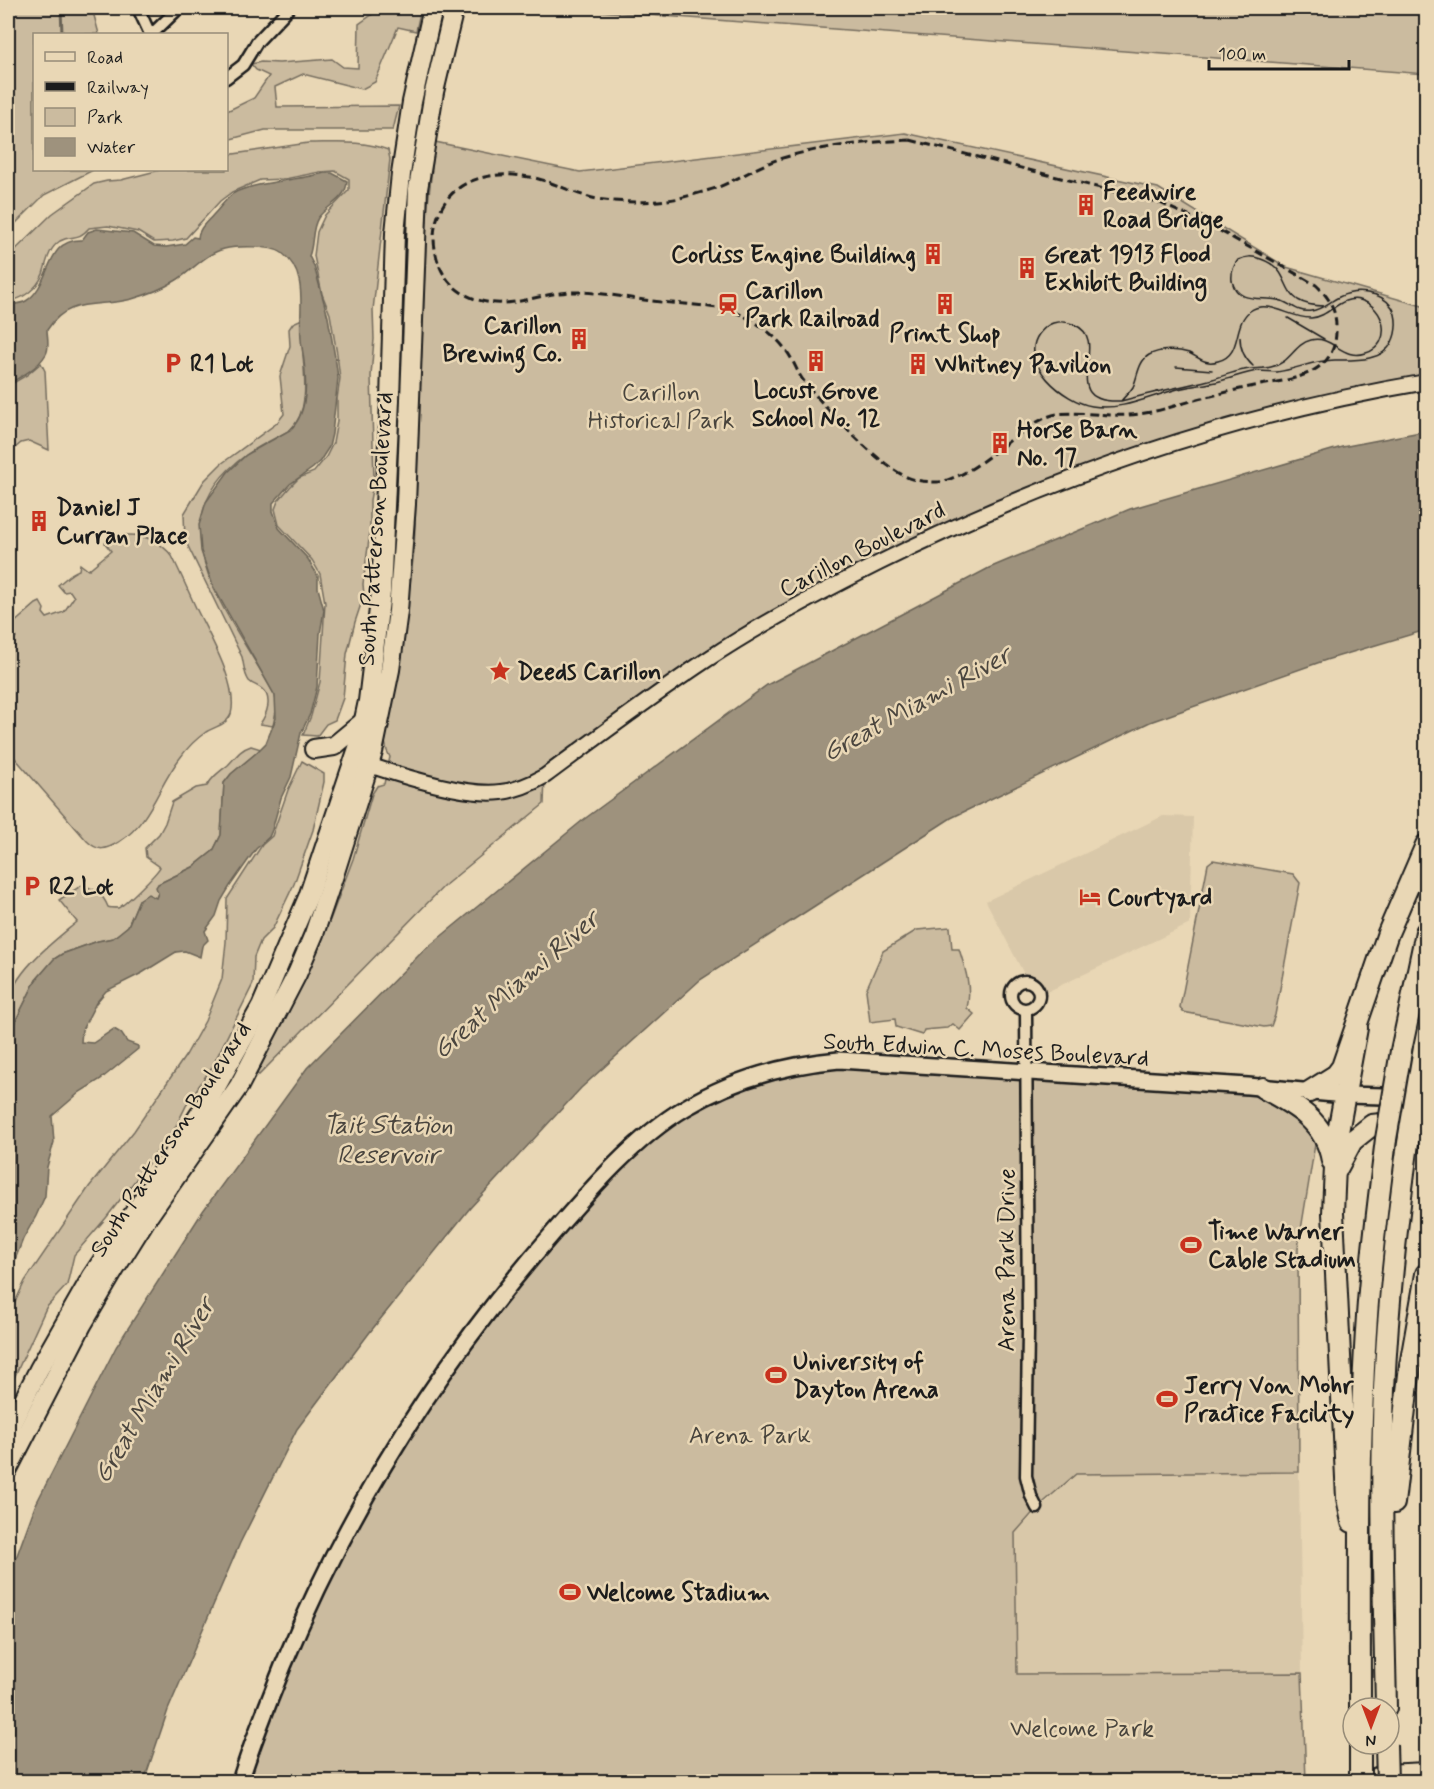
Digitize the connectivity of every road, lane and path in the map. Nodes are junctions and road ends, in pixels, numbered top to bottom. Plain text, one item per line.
1 (138, 8) edge
2 (179, 8) edge
3 (289, 8) edge
4 (434, 8) edge
5 (454, 8) edge
6 (157, 33) edge
7 (228, 76) edge
8 (1426, 382) edge
9 (363, 722) junction
10 (314, 749) dead end
11 (361, 762) junction
12 (1426, 845) edge
13 (1426, 932) edge
14 (1026, 1010) dead end
15 (1357, 1028) junction
16 (1425, 1041) edge
17 (1028, 1072) junction
18 (1263, 1088) junction
19 (1426, 1089) edge
20 (1309, 1092) junction
21 (1345, 1095) junction
22 (1426, 1119) edge
23 (1335, 1175) junction
24 (1426, 1274) edge
25 (8, 1431) edge
26 (8, 1469) edge
27 (1037, 1508) dead end
28 (1360, 1557) junction
29 (1384, 1562) junction
30 (1360, 1696) edge
31 (1386, 1696) edge
32 (1360, 1756) edge
33 (1386, 1756) edge
34 (1426, 1770) edge
35 (240, 1782) edge
36 (1359, 1782) edge
37 (1387, 1782) edge

1 - 6 street
2 - 6 street
3 - 7 street
4 - 9 main road, South Patterson Boulevard
5 - 11 main road, South Patterson Boulevard
8 - 11 street, Carillon Boulevard
9 - 10 main road
9 - 11 main road, South Patterson Boulevard
11 - 25 main road, South Patterson Boulevard
11 - 26 main road, South Patterson Boulevard
12 - 15 highway
13 - 28 highway, bridge
14 - 17 street, Arena Park Drive
15 - 20 highway
15 - 21 highway
16 - 29 highway, bridge
17 - 18 main road, South Edwin C. Moses Boulevard
17 - 27 street, Arena Park Drive
17 - 35 main road, South Edwin C. Moses Boulevard
18 - 20 main road, South Edwin C. Moses Boulevard
18 - 23 highway
19 - 21 main road, South Edwin C. Moses Boulevard
20 - 21 main road, South Edwin C. Moses Boulevard
21 - 23 highway
22 - 23 highway
23 - 28 highway
24 - 29 highway
28 - 30 highway
29 - 31 highway
32 - 36 highway, bridge
33 - 37 highway, bridge
34 - 36 street

